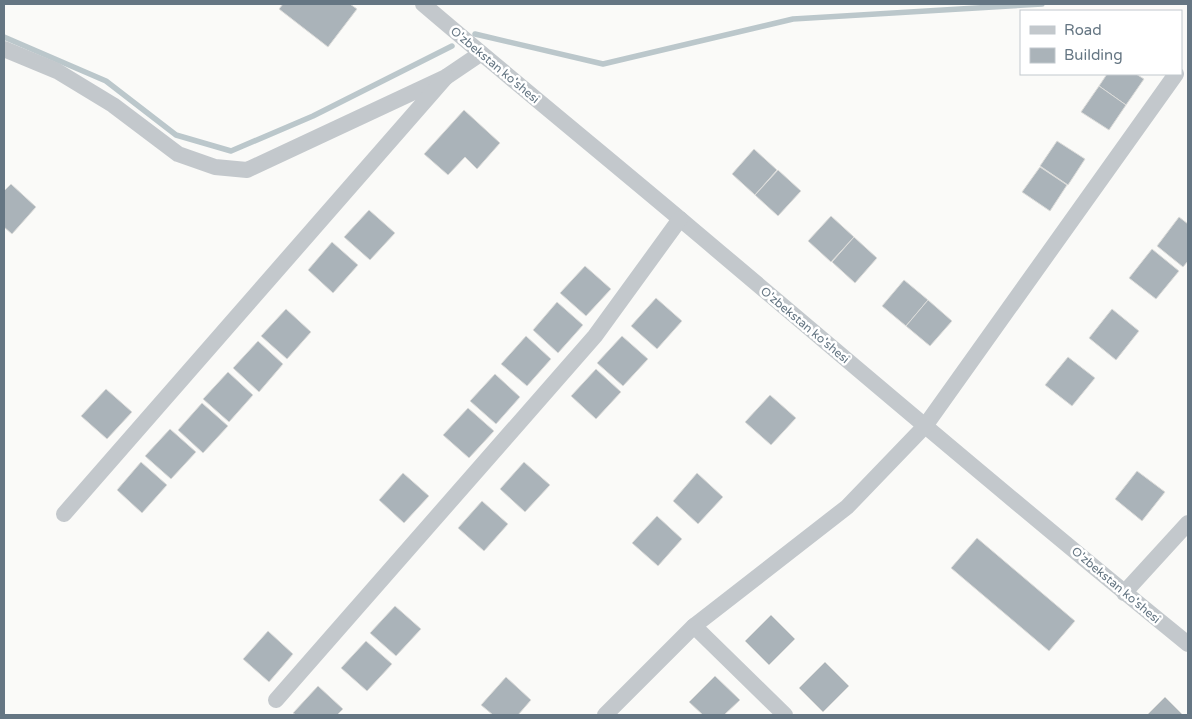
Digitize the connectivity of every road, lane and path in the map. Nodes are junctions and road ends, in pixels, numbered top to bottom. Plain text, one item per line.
1 (423, 4) edge
2 (4, 50) edge
3 (480, 54) junction
4 (1176, 75) edge
5 (446, 77) junction
6 (680, 219) junction
7 (925, 426) junction
8 (64, 514) dead end
9 (1188, 523) edge
10 (1124, 593) junction
11 (694, 626) junction
12 (1188, 644) edge
13 (276, 700) dead end
14 (605, 715) edge
15 (785, 715) edge

1 - 3 street, O'zbekstan ko'shesi
2 - 5 street
3 - 5 street
3 - 6 street, O'zbekstan ko'shesi
4 - 7 street
5 - 8 street
6 - 7 street, O'zbekstan ko'shesi
6 - 13 street
7 - 10 street, O'zbekstan ko'shesi
7 - 11 street
9 - 10 street
10 - 12 street, O'zbekstan ko'shesi
11 - 14 street
11 - 15 street

